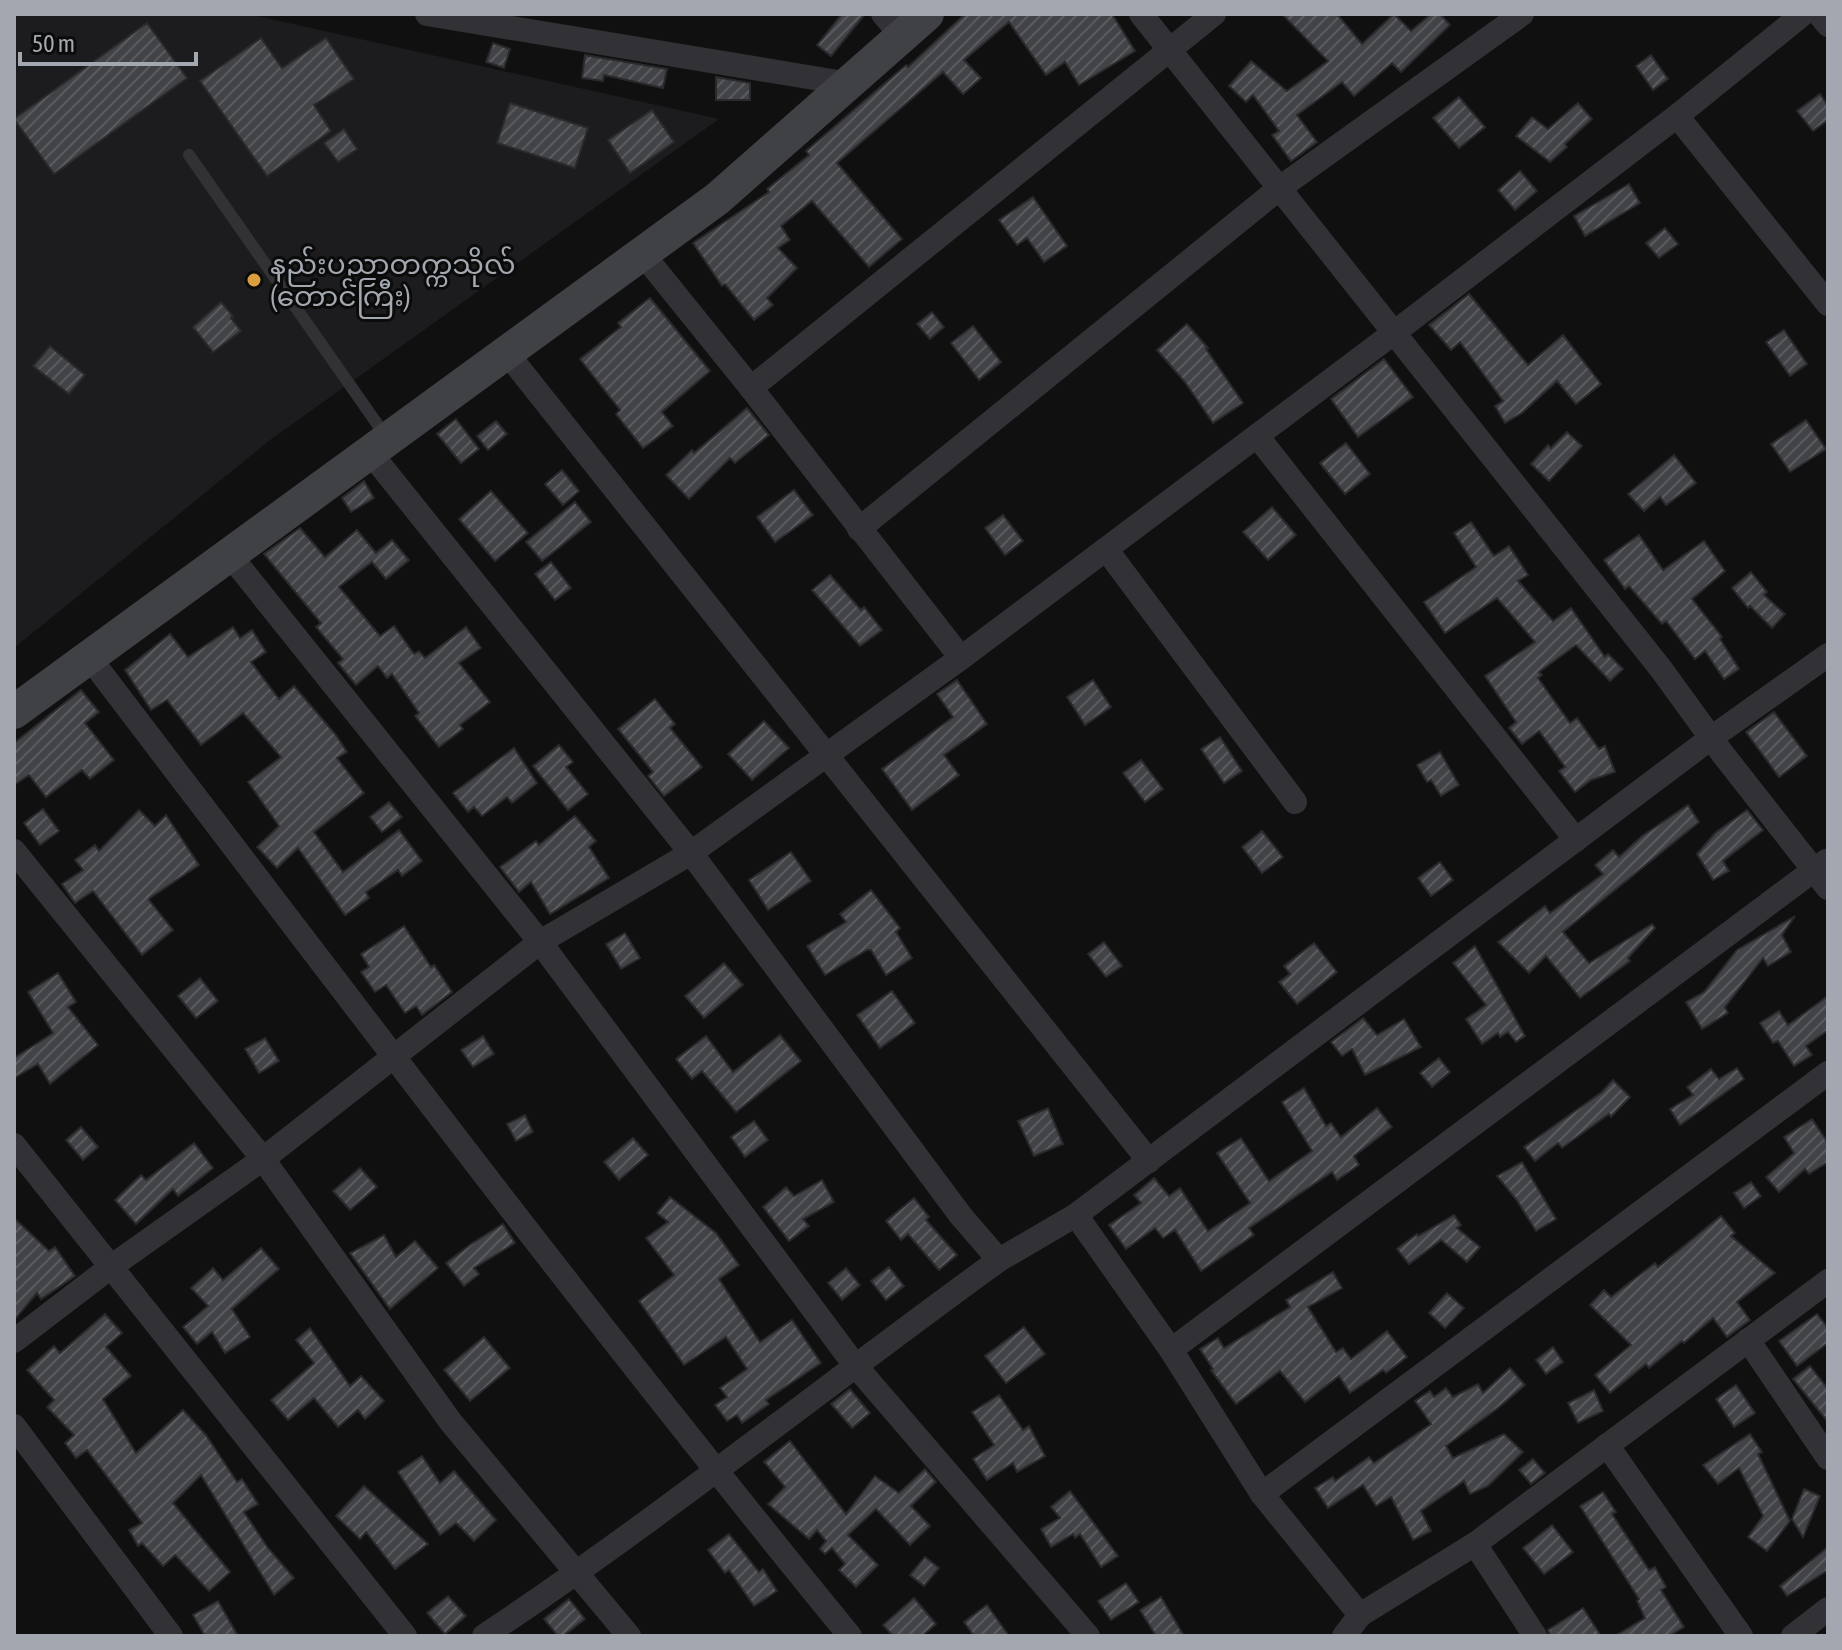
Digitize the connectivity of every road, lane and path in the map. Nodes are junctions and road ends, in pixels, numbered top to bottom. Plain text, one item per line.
1 (427, 14) edge
2 (1141, 14) edge
3 (1214, 14) edge
4 (1522, 14) edge
5 (1803, 14) edge
6 (1819, 14) edge
7 (904, 21) edge
8 (1828, 25) edge
9 (1170, 52) junction
10 (850, 84) junction
11 (1677, 116) junction
12 (189, 155) dead end
13 (1281, 187) junction
14 (642, 253) junction
15 (1828, 304) edge
16 (1395, 332) junction
17 (506, 352) junction
18 (751, 388) junction
19 (1257, 436) junction
20 (378, 445) junction
21 (859, 529) junction
22 (1106, 549) junction
23 (229, 554) junction
24 (1828, 655) edge
25 (89, 657) junction
26 (961, 658) junction
27 (14, 712) edge
28 (1711, 738) junction
29 (827, 756) junction
30 (1295, 802) dead end
31 (1576, 840) junction
32 (14, 851) edge
33 (691, 853) junction
34 (1824, 872) edge
35 (540, 942) junction
36 (394, 1058) junction
37 (1828, 1073) edge
38 (14, 1145) edge
39 (263, 1159) junction
40 (1149, 1161) junction
41 (1076, 1215) junction
42 (999, 1260) junction
43 (112, 1266) junction
44 (1828, 1281) edge
45 (1748, 1340) junction
46 (14, 1341) edge
47 (1171, 1350) junction
48 (854, 1364) junction
49 (14, 1426) edge
50 (1607, 1445) junction
51 (1828, 1458) edge
52 (716, 1472) junction
53 (1262, 1494) junction
54 (1475, 1544) junction
55 (577, 1574) junction
56 (1828, 1609) edge
57 (1360, 1615) junction
58 (171, 1636) edge
59 (405, 1636) edge
60 (484, 1636) edge
61 (629, 1636) edge
62 (850, 1636) edge
63 (1088, 1636) edge
64 (1344, 1636) edge
65 (1535, 1636) edge
66 (1741, 1636) edge
67 (1793, 1636) edge

1 - 10 street
2 - 9 street
3 - 9 street
4 - 13 street
5 - 11 street
6 - 8 street
7 - 10 main road
9 - 13 street
9 - 18 street
10 - 14 main road
11 - 15 street
11 - 16 street
12 - 20 lane
13 - 16 street
13 - 21 street
14 - 17 main road
14 - 18 street
16 - 19 street
16 - 28 street
17 - 20 main road
17 - 29 street
18 - 21 street
19 - 22 street
19 - 31 street
20 - 23 main road
20 - 33 street
21 - 26 street
22 - 26 street
22 - 30 street
23 - 25 main road
23 - 35 street
24 - 28 street
25 - 27 main road
25 - 36 street
26 - 29 street
28 - 31 street
28 - 34 street
29 - 33 street
29 - 40 street
31 - 40 street
32 - 39 street
33 - 35 street
33 - 42 street
34 - 47 street
35 - 36 street
35 - 48 street
36 - 39 street
36 - 52 street
37 - 53 street
38 - 43 street
39 - 43 street
39 - 55 street
40 - 41 street
41 - 42 street
41 - 47 street
42 - 48 street
43 - 46 street
43 - 59 street
44 - 45 street
45 - 50 street
45 - 51 street
47 - 53 street
48 - 52 street
48 - 63 street
49 - 58 street
50 - 54 street
50 - 66 street
52 - 55 street
52 - 62 street
53 - 57 street
54 - 57 street
54 - 65 street
55 - 60 street
55 - 61 street
56 - 67 street
57 - 64 street

